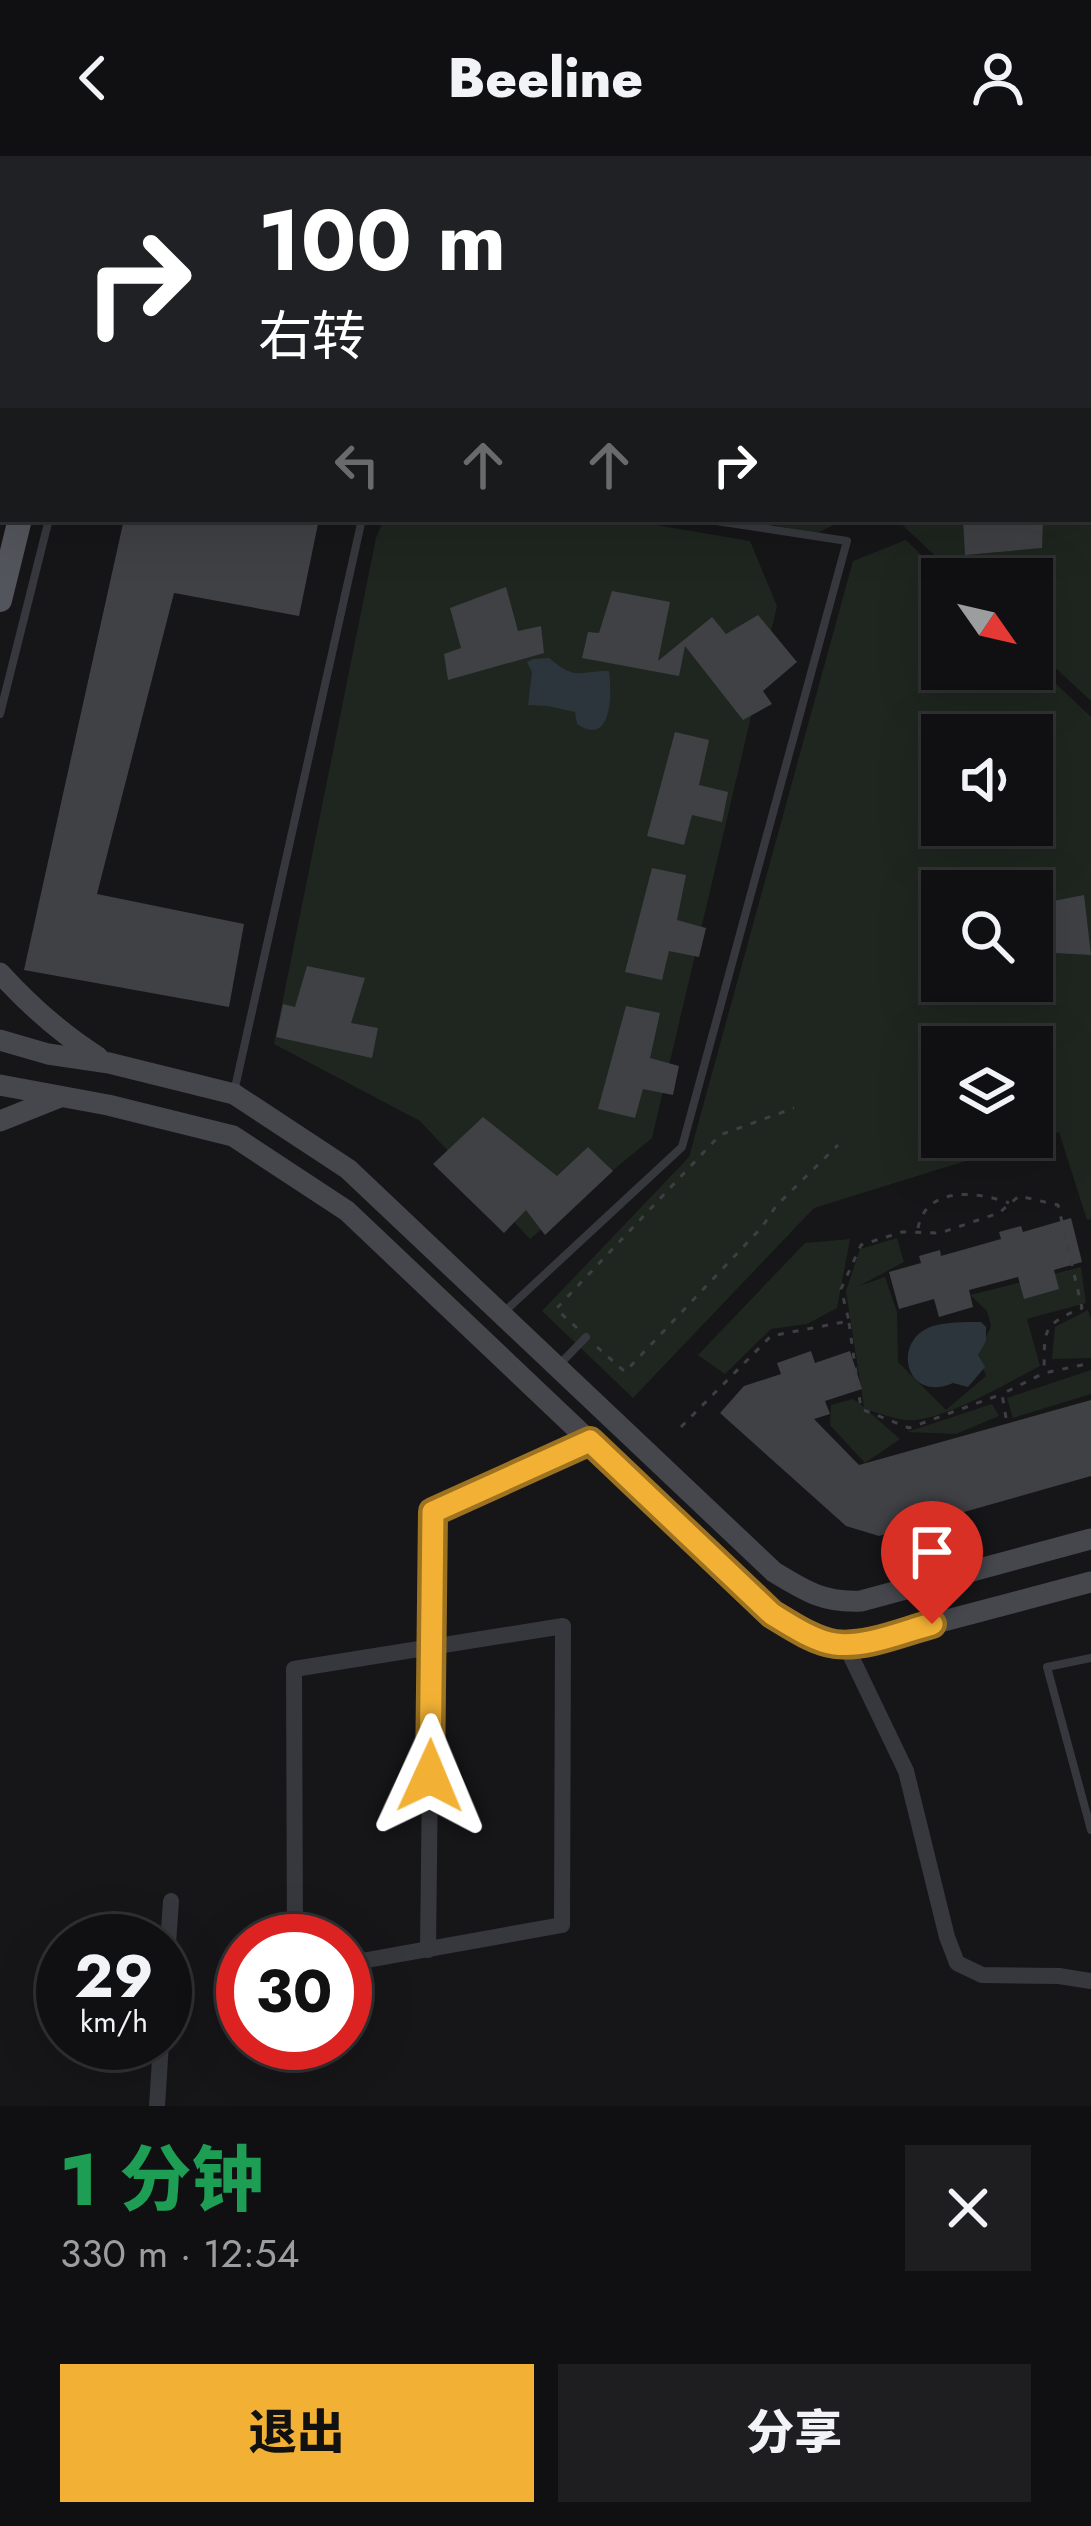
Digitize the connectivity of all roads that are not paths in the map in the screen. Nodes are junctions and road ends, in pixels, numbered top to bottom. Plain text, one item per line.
1 (19, 522) edge
2 (48, 522) edge
3 (361, 522) edge
4 (723, 522) edge
5 (0, 600) edge
6 (0, 714) edge
7 (0, 973) edge
8 (0, 1040) edge
9 (109, 1063) junction
10 (0, 1085) edge
11 (234, 1094) junction
12 (60, 1097) junction
13 (0, 1121) edge
14 (502, 1314) junction
15 (586, 1337) road end
16 (557, 1367) junction
17 (590, 1441) junction
18 (1091, 1539) edge
19 (1091, 1582) edge
20 (845, 1644) junction
21 (431, 1646) junction
22 (1091, 1658) edge
23 (1091, 1830) edge
24 (171, 1901) dead end
25 (170, 1914) edge
26 (295, 1914) edge
27 (428, 1950) junction
28 (372, 1959) edge
29 (1091, 1981) edge
30 (159, 2070) edge
31 (157, 2106) edge

1 - 5 main road
2 - 6 lane
3 - 11 lane
4 - 14 lane
7 - 9 street
8 - 9 street
9 - 11 street
10 - 12 street
11 - 14 street
12 - 13 street
12 - 17 street
14 - 16 street
15 - 16 lane
16 - 18 street
17 - 20 street
17 - 21 street
19 - 20 street
20 - 29 street
21 - 26 street
21 - 27 street
21 - 27 street
22 - 23 lane
24 - 25 street
27 - 28 street
30 - 31 street

